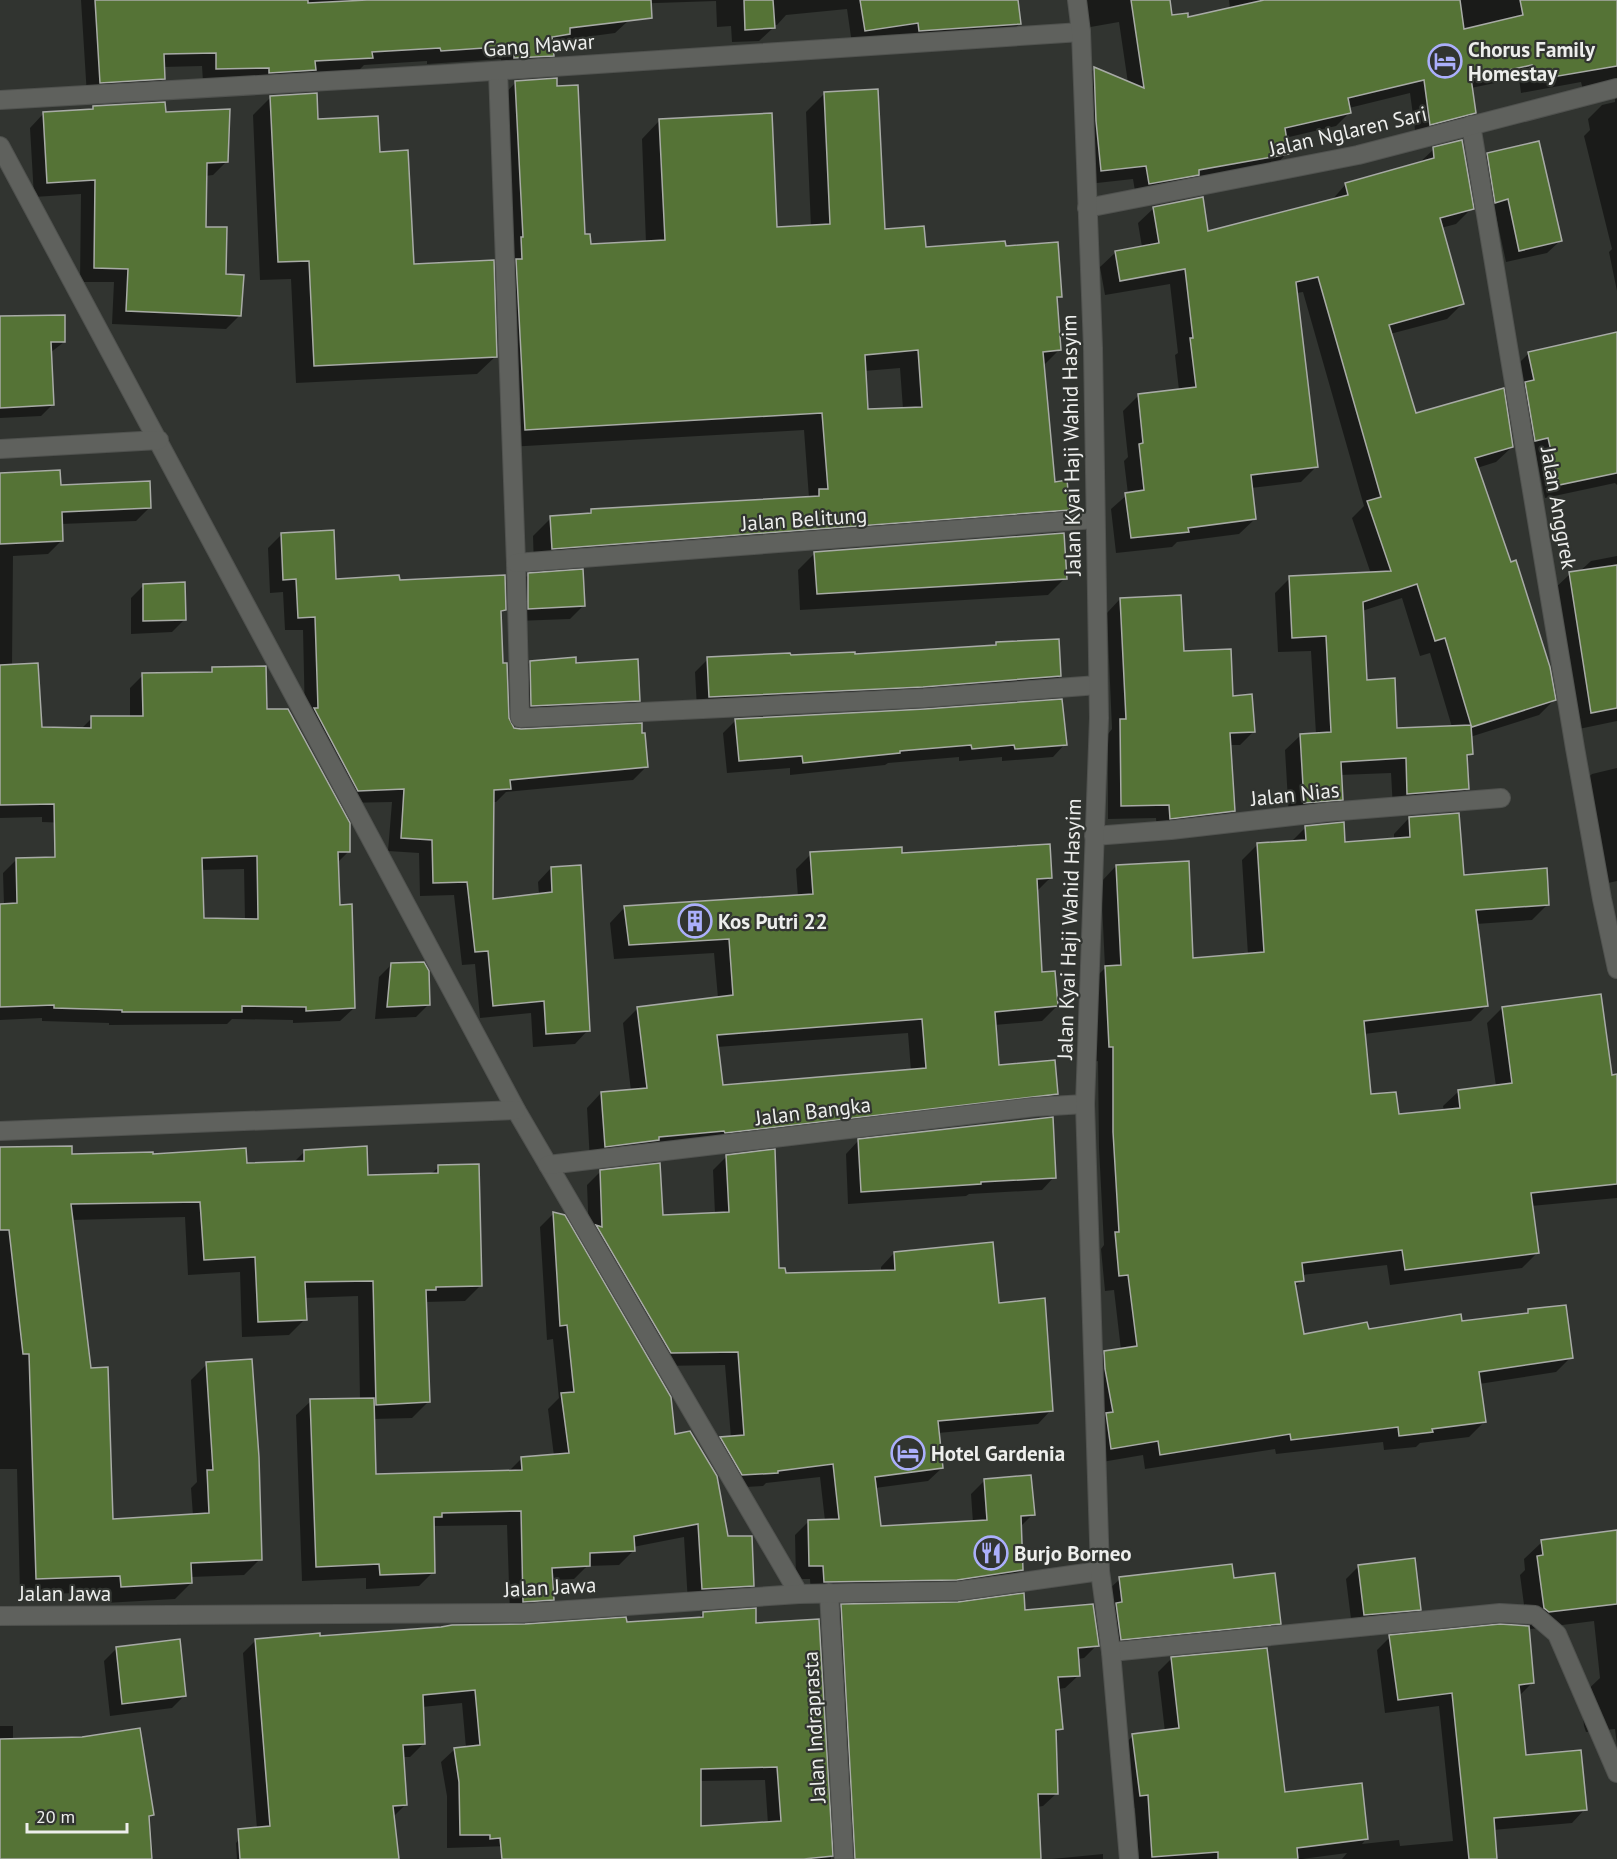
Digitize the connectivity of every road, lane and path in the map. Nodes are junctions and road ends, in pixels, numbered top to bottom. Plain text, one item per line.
1 (1077, 0) edge
2 (1081, 32) junction
3 (498, 71) junction
4 (1617, 88) edge
5 (0, 100) edge
6 (1471, 125) junction
7 (0, 146) edge
8 (1087, 208) junction
9 (159, 440) junction
10 (0, 449) edge
11 (1095, 519) junction
12 (516, 563) junction
13 (1098, 685) junction
14 (1501, 798) dead end
15 (1094, 836) junction
16 (1609, 897) edge
17 (1617, 969) edge
18 (1085, 1104) junction
19 (516, 1110) junction
20 (0, 1131) edge
21 (548, 1165) junction
22 (1100, 1571) junction
23 (829, 1593) junction
24 (799, 1594) junction
25 (0, 1616) edge
26 (1111, 1652) junction
27 (1617, 1773) edge
28 (844, 1859) edge
29 (1129, 1859) edge

1 - 2 street, Jalan Kyai Haji Wahid Hasyim
2 - 3 street, Gang Mawar
2 - 8 street, Jalan Kyai Haji Wahid Hasyim
3 - 5 street, Gang Mawar
3 - 12 street
4 - 6 street, Jalan Nglaren Sari
6 - 8 street, Jalan Nglaren Sari
6 - 16 street, Jalan Anggrek
7 - 9 street
8 - 11 street, Jalan Kyai Haji Wahid Hasyim
9 - 10 street
9 - 19 street
11 - 12 street, Jalan Belitung
11 - 13 street, Jalan Kyai Haji Wahid Hasyim
12 - 13 street
13 - 15 street, Jalan Kyai Haji Wahid Hasyim
14 - 15 street, Jalan Nias
15 - 18 street, Jalan Kyai Haji Wahid Hasyim
16 - 17 street, Jalan Anggrek
18 - 21 street, Jalan Bangka
18 - 22 street, Jalan Kyai Haji Wahid Hasyim
19 - 20 street
19 - 21 street
21 - 24 street
22 - 23 street, Jalan Jawa
22 - 26 street, Jalan Kyai Haji Wahid Hasyim
23 - 24 street, Jalan Jawa
23 - 28 street, Jalan Indraprasta
24 - 25 street, Jalan Jawa
26 - 27 street
26 - 29 street, Jalan Kyai Haji Wahid Hasyim

